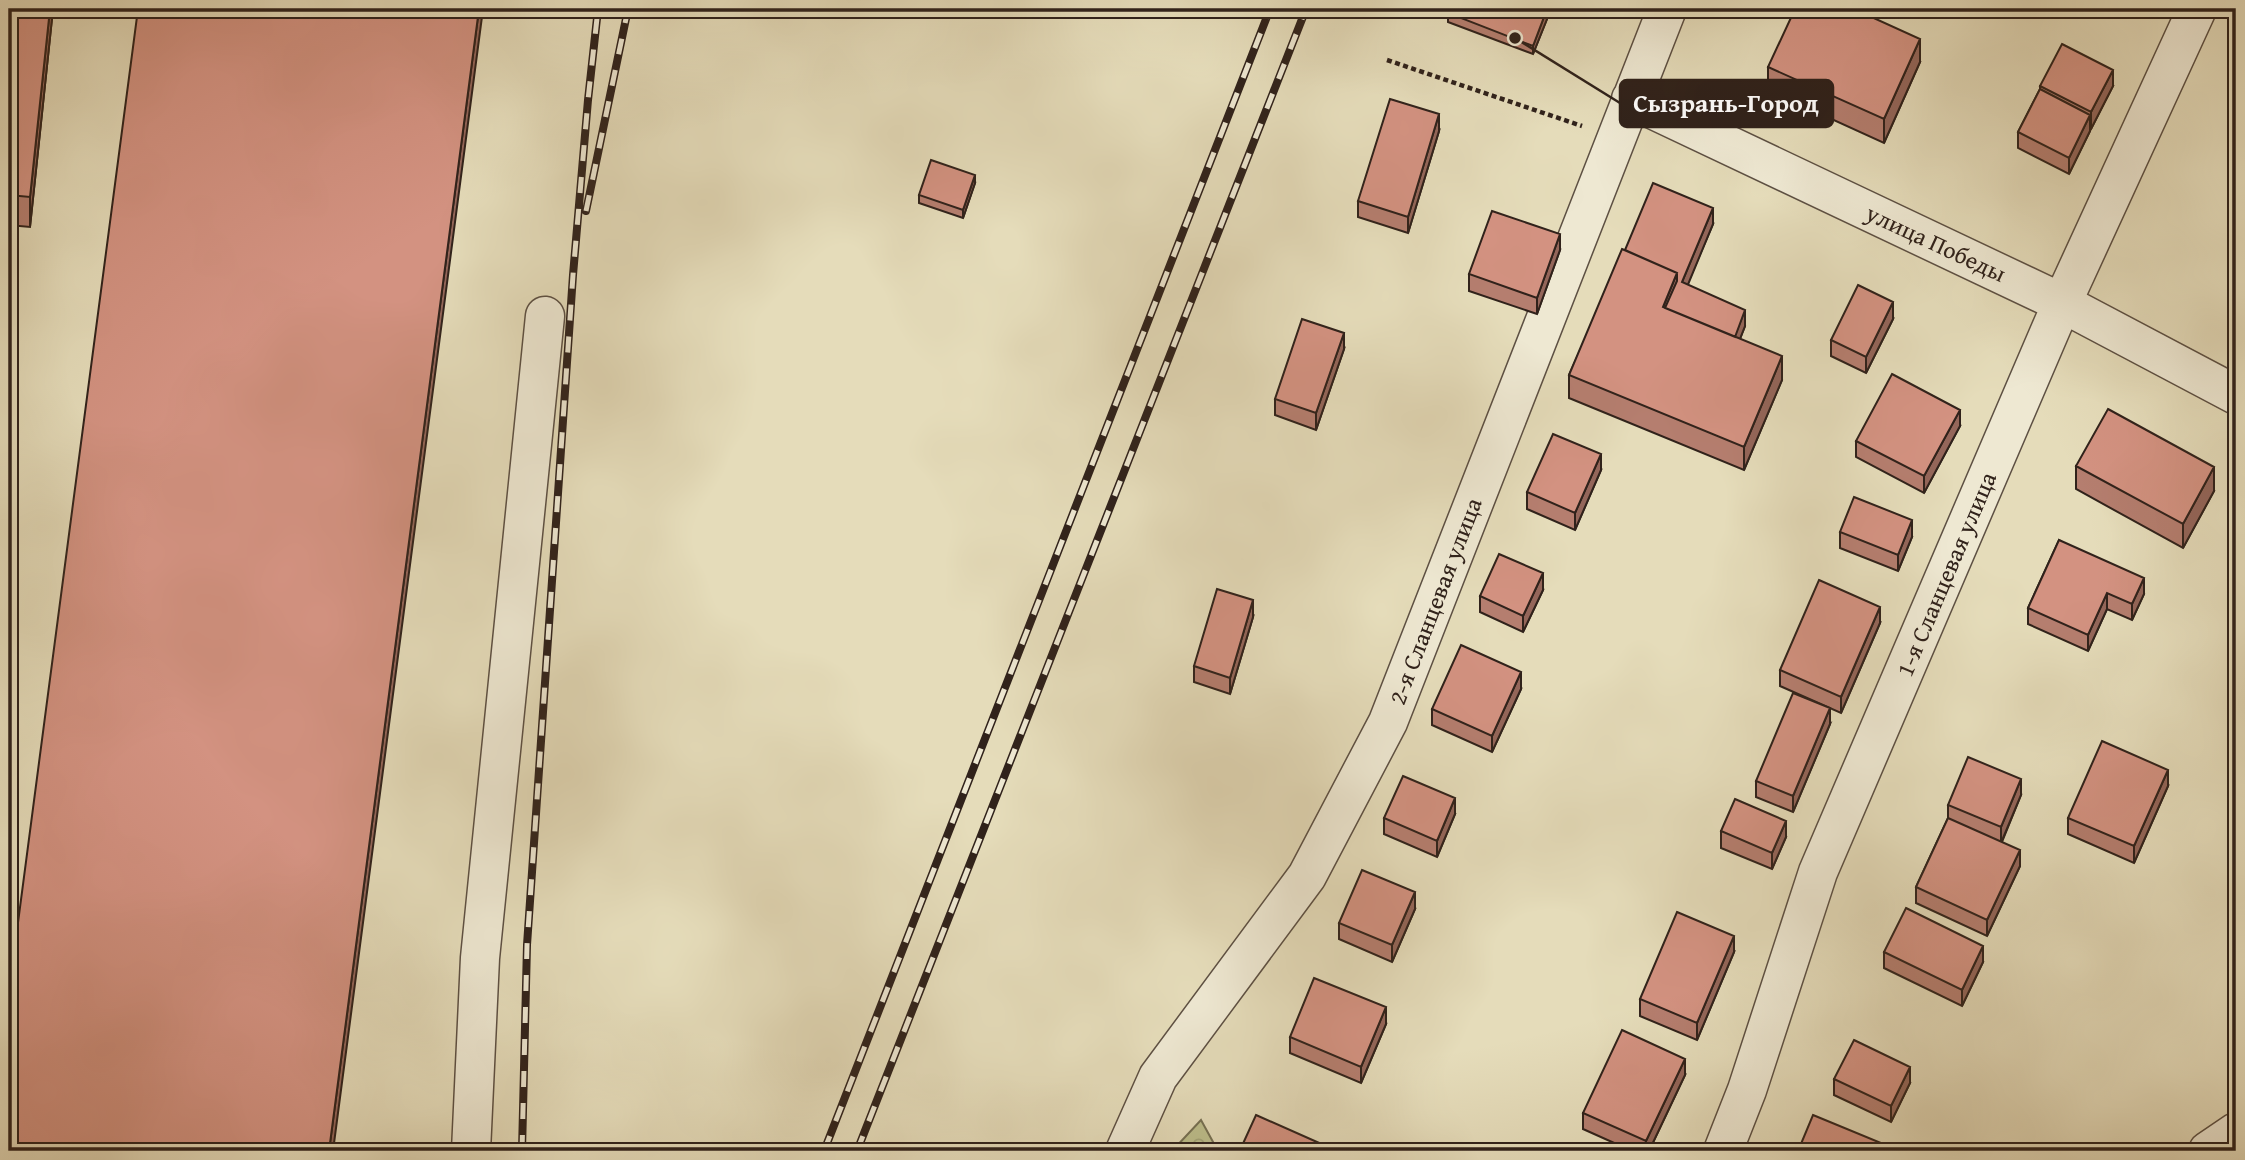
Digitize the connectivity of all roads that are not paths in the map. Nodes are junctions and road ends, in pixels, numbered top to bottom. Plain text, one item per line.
1 (1667, 9) edge
2 (2197, 9) edge
3 (1631, 99) junction
4 (2062, 303) junction
5 (545, 316) dead end
6 (2236, 395) edge
7 (2236, 1132) edge
8 (471, 1151) edge
9 (1125, 1151) edge
10 (1723, 1151) edge
11 (2208, 1151) edge

1 - 3 street, 2-я Сланцевая улица
2 - 4 street, 1-я Сланцевая улица
3 - 4 street, улица Победы
3 - 9 street, 2-я Сланцевая улица
4 - 6 street, улица Победы
4 - 10 street, 1-я Сланцевая улица
5 - 8 street
7 - 11 street

